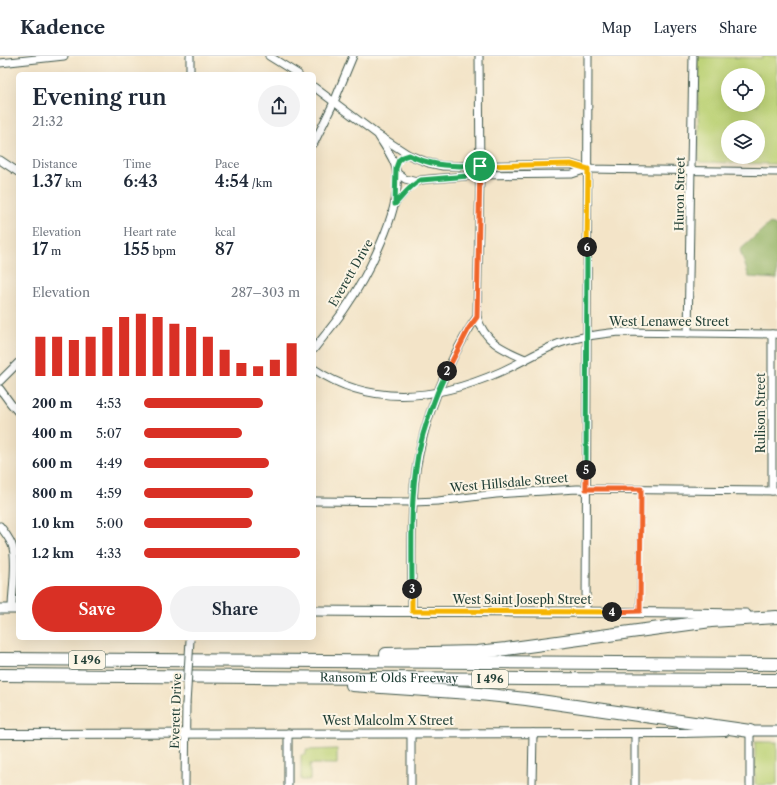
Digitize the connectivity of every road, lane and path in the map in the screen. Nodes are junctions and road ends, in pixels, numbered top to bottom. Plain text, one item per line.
1 (64, 56) edge
2 (190, 56) edge
3 (269, 56) edge
4 (352, 56) edge
5 (479, 56) edge
6 (588, 56) edge
7 (693, 56) edge
8 (0, 63) edge
9 (190, 72) edge
10 (295, 72) edge
11 (316, 88) edge
12 (334, 102) junction
13 (378, 135) junction
14 (316, 139) edge
15 (409, 155) junction
16 (0, 160) edge
17 (480, 166) junction
18 (588, 169) junction
19 (692, 170) junction
20 (16, 171) edge
21 (396, 171) junction
22 (777, 172) edge
23 (480, 175) junction
24 (417, 182) junction
25 (395, 204) junction
26 (477, 317) junction
27 (688, 333) junction
28 (775, 334) edge
29 (586, 337) junction
30 (316, 346) edge
31 (525, 359) junction
32 (16, 365) edge
33 (316, 370) edge
34 (0, 380) edge
35 (0, 389) edge
36 (437, 393) junction
37 (16, 410) edge
38 (586, 489) junction
39 (641, 489) junction
40 (774, 491) edge
41 (316, 501) edge
42 (413, 502) junction
43 (0, 526) edge
44 (0, 609) edge
45 (15, 609) edge
46 (316, 610) edge
47 (412, 611) junction
48 (640, 611) junction
49 (586, 612) junction
50 (777, 616) edge
51 (190, 640) edge
52 (0, 659) edge
53 (262, 661) junction
54 (777, 664) edge
55 (0, 675) edge
56 (208, 676) junction
57 (777, 680) edge
58 (750, 731) junction
59 (777, 731) edge
60 (533, 732) junction
61 (288, 733) junction
62 (411, 733) junction
63 (635, 733) junction
64 (0, 734) edge
65 (186, 734) junction
66 (185, 785) edge
67 (288, 785) edge
68 (411, 785) edge
69 (532, 785) edge
70 (635, 785) edge
71 (750, 785) edge

1 - 8 street
2 - 9 street
3 - 10 street
4 - 12 street
5 - 17 street
6 - 18 street
7 - 19 street, Huron Street
11 - 12 street
12 - 13 street
12 - 14 street
13 - 15 street
13 - 21 street
15 - 17 street
15 - 21 lane
16 - 20 street
17 - 18 street
17 - 23 street
18 - 19 street
18 - 23 street
18 - 29 street
19 - 22 street
19 - 27 street, Huron Street
21 - 24 street
21 - 25 street, Everett Drive
23 - 24 street
23 - 26 street
24 - 25 lane
25 - 30 street, Everett Drive
26 - 31 street
26 - 36 street
27 - 28 street, West Lenawee Street
27 - 29 street, West Lenawee Street
28 - 40 street, Rulison Street
29 - 31 street, West Lenawee Street
29 - 38 street
31 - 36 street, West Lenawee Street
32 - 34 street
33 - 36 street, West Lenawee Street
35 - 37 street
36 - 42 street
38 - 39 street, West Hillsdale Street
38 - 42 street, West Hillsdale Street
38 - 49 street
39 - 40 street, West Hillsdale Street
39 - 48 lane
41 - 42 street, West Hillsdale Street
42 - 47 street
43 - 45 street
44 - 45 main road
46 - 47 main road, West Saint Joseph Street
47 - 49 main road, West Saint Joseph Street
48 - 49 main road, West Saint Joseph Street
48 - 50 main road, West Saint Joseph Street
50 - 53 highway
51 - 65 street, Everett Drive, bridge
52 - 53 highway, Ransom E Olds Freeway / I 496
53 - 54 highway, Ransom E Olds Freeway / I 496
55 - 56 highway, Ransom E Olds Freeway / I 496
56 - 57 highway, Ransom E Olds Freeway / I 496
56 - 58 highway
58 - 59 main road, West Malcolm X Street
58 - 63 street, West Malcolm X Street
58 - 71 street
60 - 62 street, West Malcolm X Street
60 - 63 street, West Malcolm X Street
60 - 69 street
61 - 62 street, West Malcolm X Street
61 - 65 street, West Malcolm X Street
61 - 67 street
62 - 68 street
63 - 70 street
64 - 65 street, West Malcolm X Street
65 - 66 street, Everett Drive

